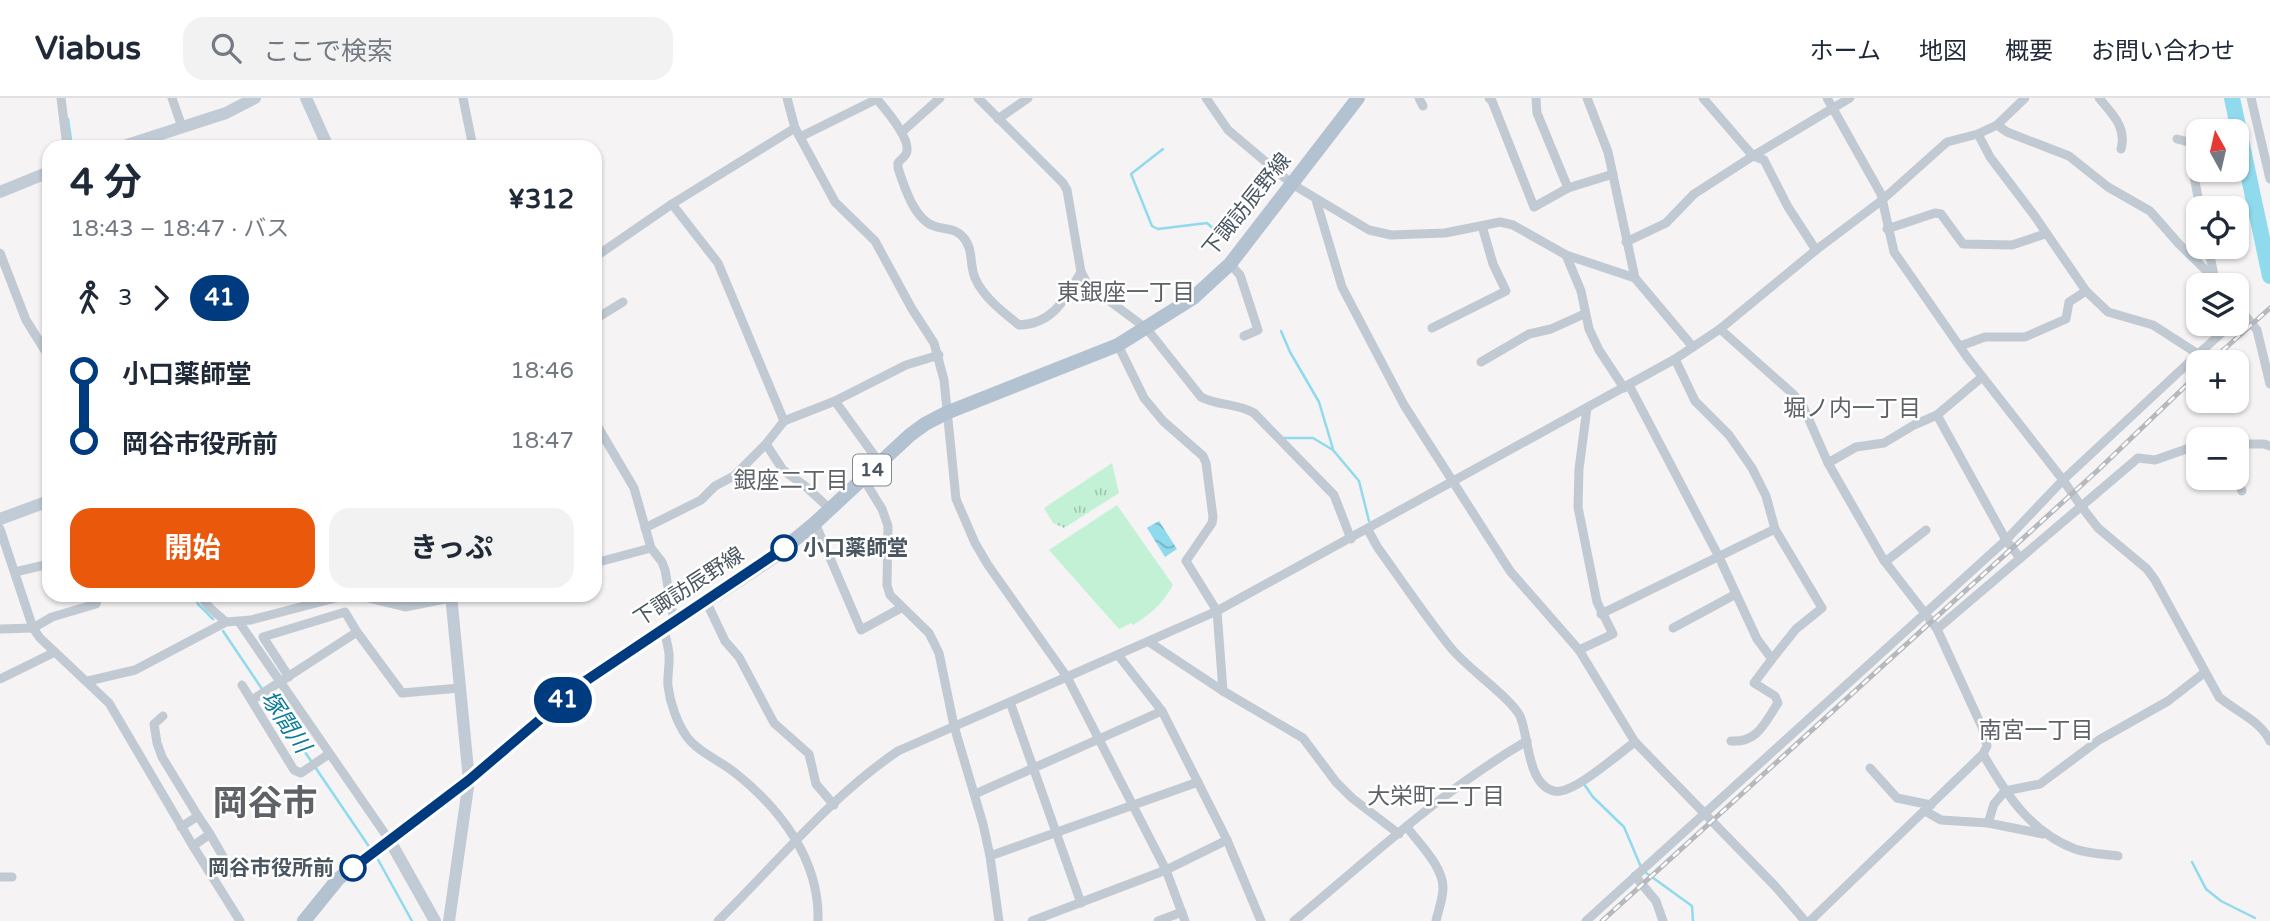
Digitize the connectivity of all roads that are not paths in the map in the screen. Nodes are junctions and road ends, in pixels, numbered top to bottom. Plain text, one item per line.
1 (61, 98) edge
2 (172, 98) edge
3 (255, 98) edge
4 (306, 98) edge
5 (463, 98) edge
6 (787, 98) edge
7 (940, 98) edge
8 (978, 98) edge
9 (1028, 98) edge
10 (1206, 98) edge
11 (1358, 98) edge
12 (1489, 98) edge
13 (1536, 98) edge
14 (1587, 98) edge
15 (1703, 98) edge
16 (1827, 98) edge
17 (1850, 98) edge
18 (2025, 98) edge
19 (2099, 98) edge
20 (2251, 98) edge
21 (877, 99) edge
22 (1834, 109) junction
23 (998, 119) junction
24 (1997, 125) junction
25 (182, 127) junction
26 (798, 132) junction
27 (902, 132) junction
28 (1978, 134) junction
29 (2177, 139) dead end
30 (66, 140) edge
31 (142, 140) edge
32 (325, 140) edge
33 (472, 140) edge
34 (2186, 142) edge
35 (2121, 149) dead end
36 (2267, 154) edge
37 (1753, 156) junction
38 (1613, 174) junction
39 (42, 175) edge
40 (2270, 179) edge
41 (1292, 184) junction
42 (1568, 188) junction
43 (0, 192) edge
44 (1316, 200) junction
45 (1881, 201) junction
46 (672, 204) junction
47 (1482, 226) junction
48 (1888, 229) junction
49 (2045, 234) junction
50 (1626, 242) junction
51 (1816, 250) junction
52 (602, 252) edge
53 (0, 253) edge
54 (1566, 255) junction
55 (1230, 264) junction
56 (1081, 272) junction
57 (2210, 273) edge
58 (1635, 278) junction
59 (2086, 290) junction
60 (623, 302) dead end
61 (1584, 314) junction
62 (602, 315) edge
63 (2249, 324) edge
64 (1432, 328) dead end
65 (1147, 329) junction
66 (1720, 329) junction
67 (1244, 336) dead end
68 (2218, 336) edge
69 (1118, 345) junction
70 (42, 346) edge
71 (1960, 346) junction
72 (1693, 347) junction
73 (2192, 350) edge
74 (2203, 350) edge
75 (939, 355) junction
76 (1675, 359) junction
77 (1481, 362) dead end
78 (2186, 365) edge
79 (1982, 377) junction
80 (2270, 384) edge
81 (1627, 386) junction
82 (835, 401) junction
83 (1587, 408) junction
84 (946, 413) junction
85 (1937, 415) junction
86 (784, 421) junction
87 (602, 434) edge
88 (766, 444) junction
89 (2249, 444) edge
90 (2270, 446) edge
91 (2186, 449) edge
92 (879, 462) junction
93 (1828, 463) junction
94 (863, 478) junction
95 (2063, 480) junction
96 (1452, 482) junction
97 (42, 504) edge
98 (2081, 506) junction
99 (830, 509) junction
100 (0, 519) edge
101 (815, 523) junction
102 (645, 528) junction
103 (0, 529) edge
104 (1775, 529) junction
105 (1368, 530) junction
106 (1926, 530) dead end
107 (1351, 539) junction
108 (2006, 540) junction
109 (651, 548) junction
110 (1719, 557) junction
111 (2020, 558) junction
112 (602, 560) edge
113 (1885, 562) junction
114 (42, 566) edge
115 (15, 572) junction
116 (1736, 594) junction
117 (706, 601) junction
118 (96, 602) edge
119 (205, 602) edge
120 (319, 602) edge
121 (380, 602) edge
122 (428, 602) edge
123 (451, 602) edge
124 (901, 608) junction
125 (1217, 611) junction
126 (1926, 613) junction
127 (1601, 614) junction
128 (226, 622) junction
129 (239, 622) junction
130 (669, 624) junction
131 (33, 628) junction
132 (1673, 628) dead end
133 (0, 629) edge
134 (1937, 629) junction
135 (358, 632) junction
136 (1149, 642) junction
137 (1579, 650) junction
138 (55, 652) junction
139 (1118, 655) junction
140 (1772, 659) junction
141 (2204, 673) junction
142 (289, 677) junction
143 (1067, 677) junction
144 (0, 679) edge
145 (88, 681) junction
146 (280, 683) junction
147 (242, 685) dead end
148 (460, 688) junction
149 (1223, 691) junction
150 (256, 698) junction
151 (1010, 702) junction
152 (1162, 711) junction
153 (163, 716) dead end
154 (954, 726) junction
155 (1098, 739) junction
156 (1527, 741) junction
157 (1731, 741) dead end
158 (2270, 741) edge
159 (1635, 742) junction
160 (329, 754) junction
161 (1983, 754) junction
162 (1033, 767) junction
163 (1870, 768) dead end
164 (469, 780) junction
165 (1198, 782) junction
166 (2005, 790) junction
167 (975, 794) junction
168 (834, 805) junction
169 (1135, 806) junction
170 (1928, 808) junction
171 (1705, 814) junction
172 (198, 816) junction
173 (1988, 823) junction
174 (181, 827) junction
175 (1407, 827) junction
176 (1057, 833) junction
177 (210, 834) junction
178 (1399, 834) junction
179 (2043, 834) junction
180 (390, 841) junction
181 (797, 841) junction
182 (1227, 841) junction
183 (192, 846) junction
184 (990, 856) junction
185 (2118, 856) dead end
186 (1166, 870) junction
187 (233, 874) dead end
188 (1635, 876) junction
189 (0, 877) edge
190 (12, 877) dead end
191 (1081, 903) junction
192 (1184, 916) edge
193 (240, 921) edge
194 (303, 921) edge
195 (435, 921) edge
196 (449, 921) edge
197 (718, 921) edge
198 (818, 921) edge
199 (999, 921) edge
200 (1032, 921) edge
201 (1158, 921) edge
202 (1261, 921) edge
203 (1294, 921) edge
204 (1436, 921) edge
205 (1586, 921) edge
206 (1663, 921) edge
207 (1808, 921) edge

1 - 30 street
2 - 25 street
3 - 25 street
4 - 32 street
5 - 33 street
6 - 26 street
7 - 27 street
8 - 23 street
9 - 23 street
10 - 41 street
11 - 41 main road, 下諏訪辰野線 / 14
12 - 42 street
13 - 42 street
14 - 38 street
15 - 37 street
16 - 22 street
17 - 22 street
18 - 24 street
19 - 35 street
20 - 36 street
21 - 26 street
21 - 27 street
22 - 37 street
22 - 45 street
23 - 56 street
24 - 28 street
24 - 57 street
25 - 31 street
26 - 46 street
26 - 75 street
27 - 56 street
28 - 45 street
28 - 49 street
29 - 34 street
36 - 40 street
37 - 50 street
37 - 51 street
38 - 42 street
38 - 50 street
39 - 43 street
41 - 44 street
41 - 55 main road, 下諏訪辰野線 / 14
44 - 47 street
44 - 96 street
45 - 48 street
45 - 51 street
46 - 52 street
46 - 86 street
47 - 54 street
47 - 64 street
48 - 49 street
48 - 71 street
49 - 59 street
50 - 58 street
51 - 66 street
53 - 70 street
54 - 58 street
54 - 61 street
55 - 65 main road, 下諏訪辰野線 / 14
55 - 67 street
56 - 65 street
58 - 72 street
59 - 71 street
59 - 73 street
60 - 62 street
61 - 77 street
61 - 81 street
63 - 80 street
65 - 69 main road, 下諏訪辰野線 / 14
65 - 107 street
66 - 72 street
66 - 93 street
68 - 74 street
69 - 84 main road, 下諏訪辰野線 / 14
69 - 125 street
71 - 79 street
72 - 76 street
75 - 82 street
75 - 84 street
76 - 81 street
76 - 104 street
78 - 95 street
79 - 85 street
79 - 95 street
81 - 83 street
81 - 110 street
82 - 86 street
82 - 92 street
83 - 96 street
83 - 127 street
84 - 92 main road, 下諏訪辰野線 / 14
84 - 143 street
85 - 93 street
85 - 108 street
86 - 88 street
87 - 102 street
88 - 99 street
88 - 102 street
89 - 90 street
91 - 98 street
92 - 94 main road, 下諏訪辰野線 / 14
93 - 113 street
94 - 99 main road, 下諏訪辰野線 / 14
94 - 124 street
95 - 98 street
95 - 108 street
96 - 105 street
96 - 137 street
97 - 100 street
98 - 111 street
98 - 141 street
99 - 101 main road, 下諏訪辰野線 / 14
101 - 117 main road, 下諏訪辰野線 / 14
101 - 124 street
102 - 109 street
103 - 115 street
104 - 110 street
104 - 140 street
105 - 107 street
105 - 156 street
106 - 113 street
107 - 125 street
108 - 111 street
108 - 126 street
109 - 112 street
109 - 130 street
110 - 116 street
110 - 127 street
111 - 134 street
113 - 126 street
114 - 115 street
115 - 131 street
116 - 132 street
116 - 140 street
117 - 130 main road, 下諏訪辰野線 / 14
117 - 168 street
118 - 131 street
119 - 128 street
120 - 129 street
121 - 122 street
123 - 148 street
124 - 154 street
125 - 136 street
125 - 149 street
126 - 134 street
126 - 171 street
127 - 137 street
128 - 129 street
128 - 145 street
129 - 146 street
130 - 164 main road, 下諏訪辰野線 / 14
130 - 181 street
131 - 133 street
131 - 138 street
134 - 161 street
135 - 142 street
135 - 142 street
135 - 148 street
136 - 139 street
136 - 149 street
137 - 159 street
138 - 144 street
138 - 145 street
139 - 143 street
139 - 152 street
140 - 157 street
141 - 158 street
141 - 166 street
142 - 146 street
143 - 151 street
143 - 155 street
145 - 174 street
146 - 150 street
146 - 160 street
147 - 150 street
148 - 164 street
149 - 178 street
150 - 160 street
151 - 154 street
151 - 162 street
152 - 155 street
152 - 165 street
153 - 172 street
154 - 167 street
154 - 168 street
155 - 162 street
155 - 169 street
156 - 159 street
156 - 175 street
159 - 171 street
160 - 180 street
161 - 166 street
161 - 170 street
162 - 167 street
162 - 176 street
163 - 170 street
164 - 180 main road, 下諏訪辰野線 / 14
164 - 196 street
165 - 169 street
165 - 182 street
166 - 173 street
166 - 179 street
167 - 184 street
168 - 181 street
169 - 176 street
169 - 186 street
170 - 173 street
170 - 207 street
171 - 188 street
171 - 207 street
172 - 174 street
172 - 177 street
173 - 179 street
174 - 183 street
175 - 178 street
175 - 204 street
176 - 184 street
176 - 191 street
177 - 183 street
177 - 187 street
178 - 203 street
179 - 185 street
180 - 194 main road, 下諏訪辰野線 / 14
180 - 195 street
181 - 197 street
181 - 198 street
182 - 186 street
182 - 202 street
183 - 193 street
184 - 199 street
186 - 191 street
186 - 192 street
188 - 205 street
188 - 206 street
189 - 190 street
191 - 200 street
192 - 201 street

